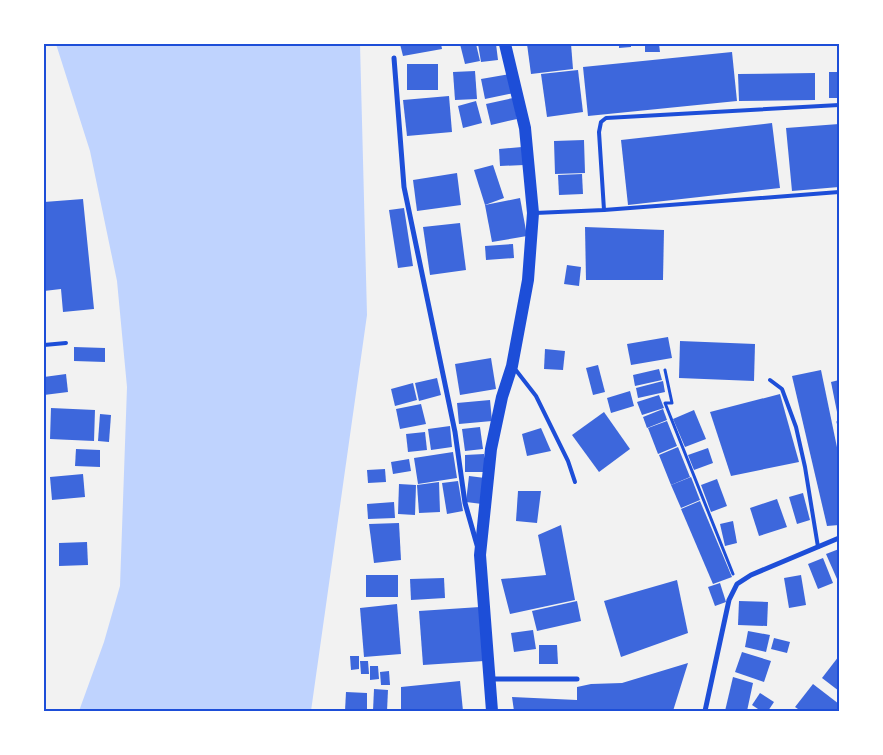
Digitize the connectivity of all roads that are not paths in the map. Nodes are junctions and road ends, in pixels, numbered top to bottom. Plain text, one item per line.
1 (505, 44) edge
2 (394, 58) dead end
3 (839, 105) edge
4 (839, 192) edge
5 (604, 210) junction
6 (533, 213) junction
7 (66, 343) dead end
8 (44, 345) edge
9 (512, 366) junction
10 (770, 380) dead end
11 (575, 482) dead end
12 (839, 538) edge
13 (818, 547) junction
14 (480, 555) junction
15 (489, 679) junction
16 (576, 679) dead end
17 (492, 711) edge
18 (706, 711) edge

1 - 6 main road
2 - 14 street
3 - 5 lane
4 - 5 lane
5 - 6 lane
6 - 9 main road
7 - 8 lane
9 - 11 lane
9 - 14 main road
10 - 13 lane
12 - 13 street
13 - 18 street
14 - 15 main road
15 - 16 street
15 - 17 main road

